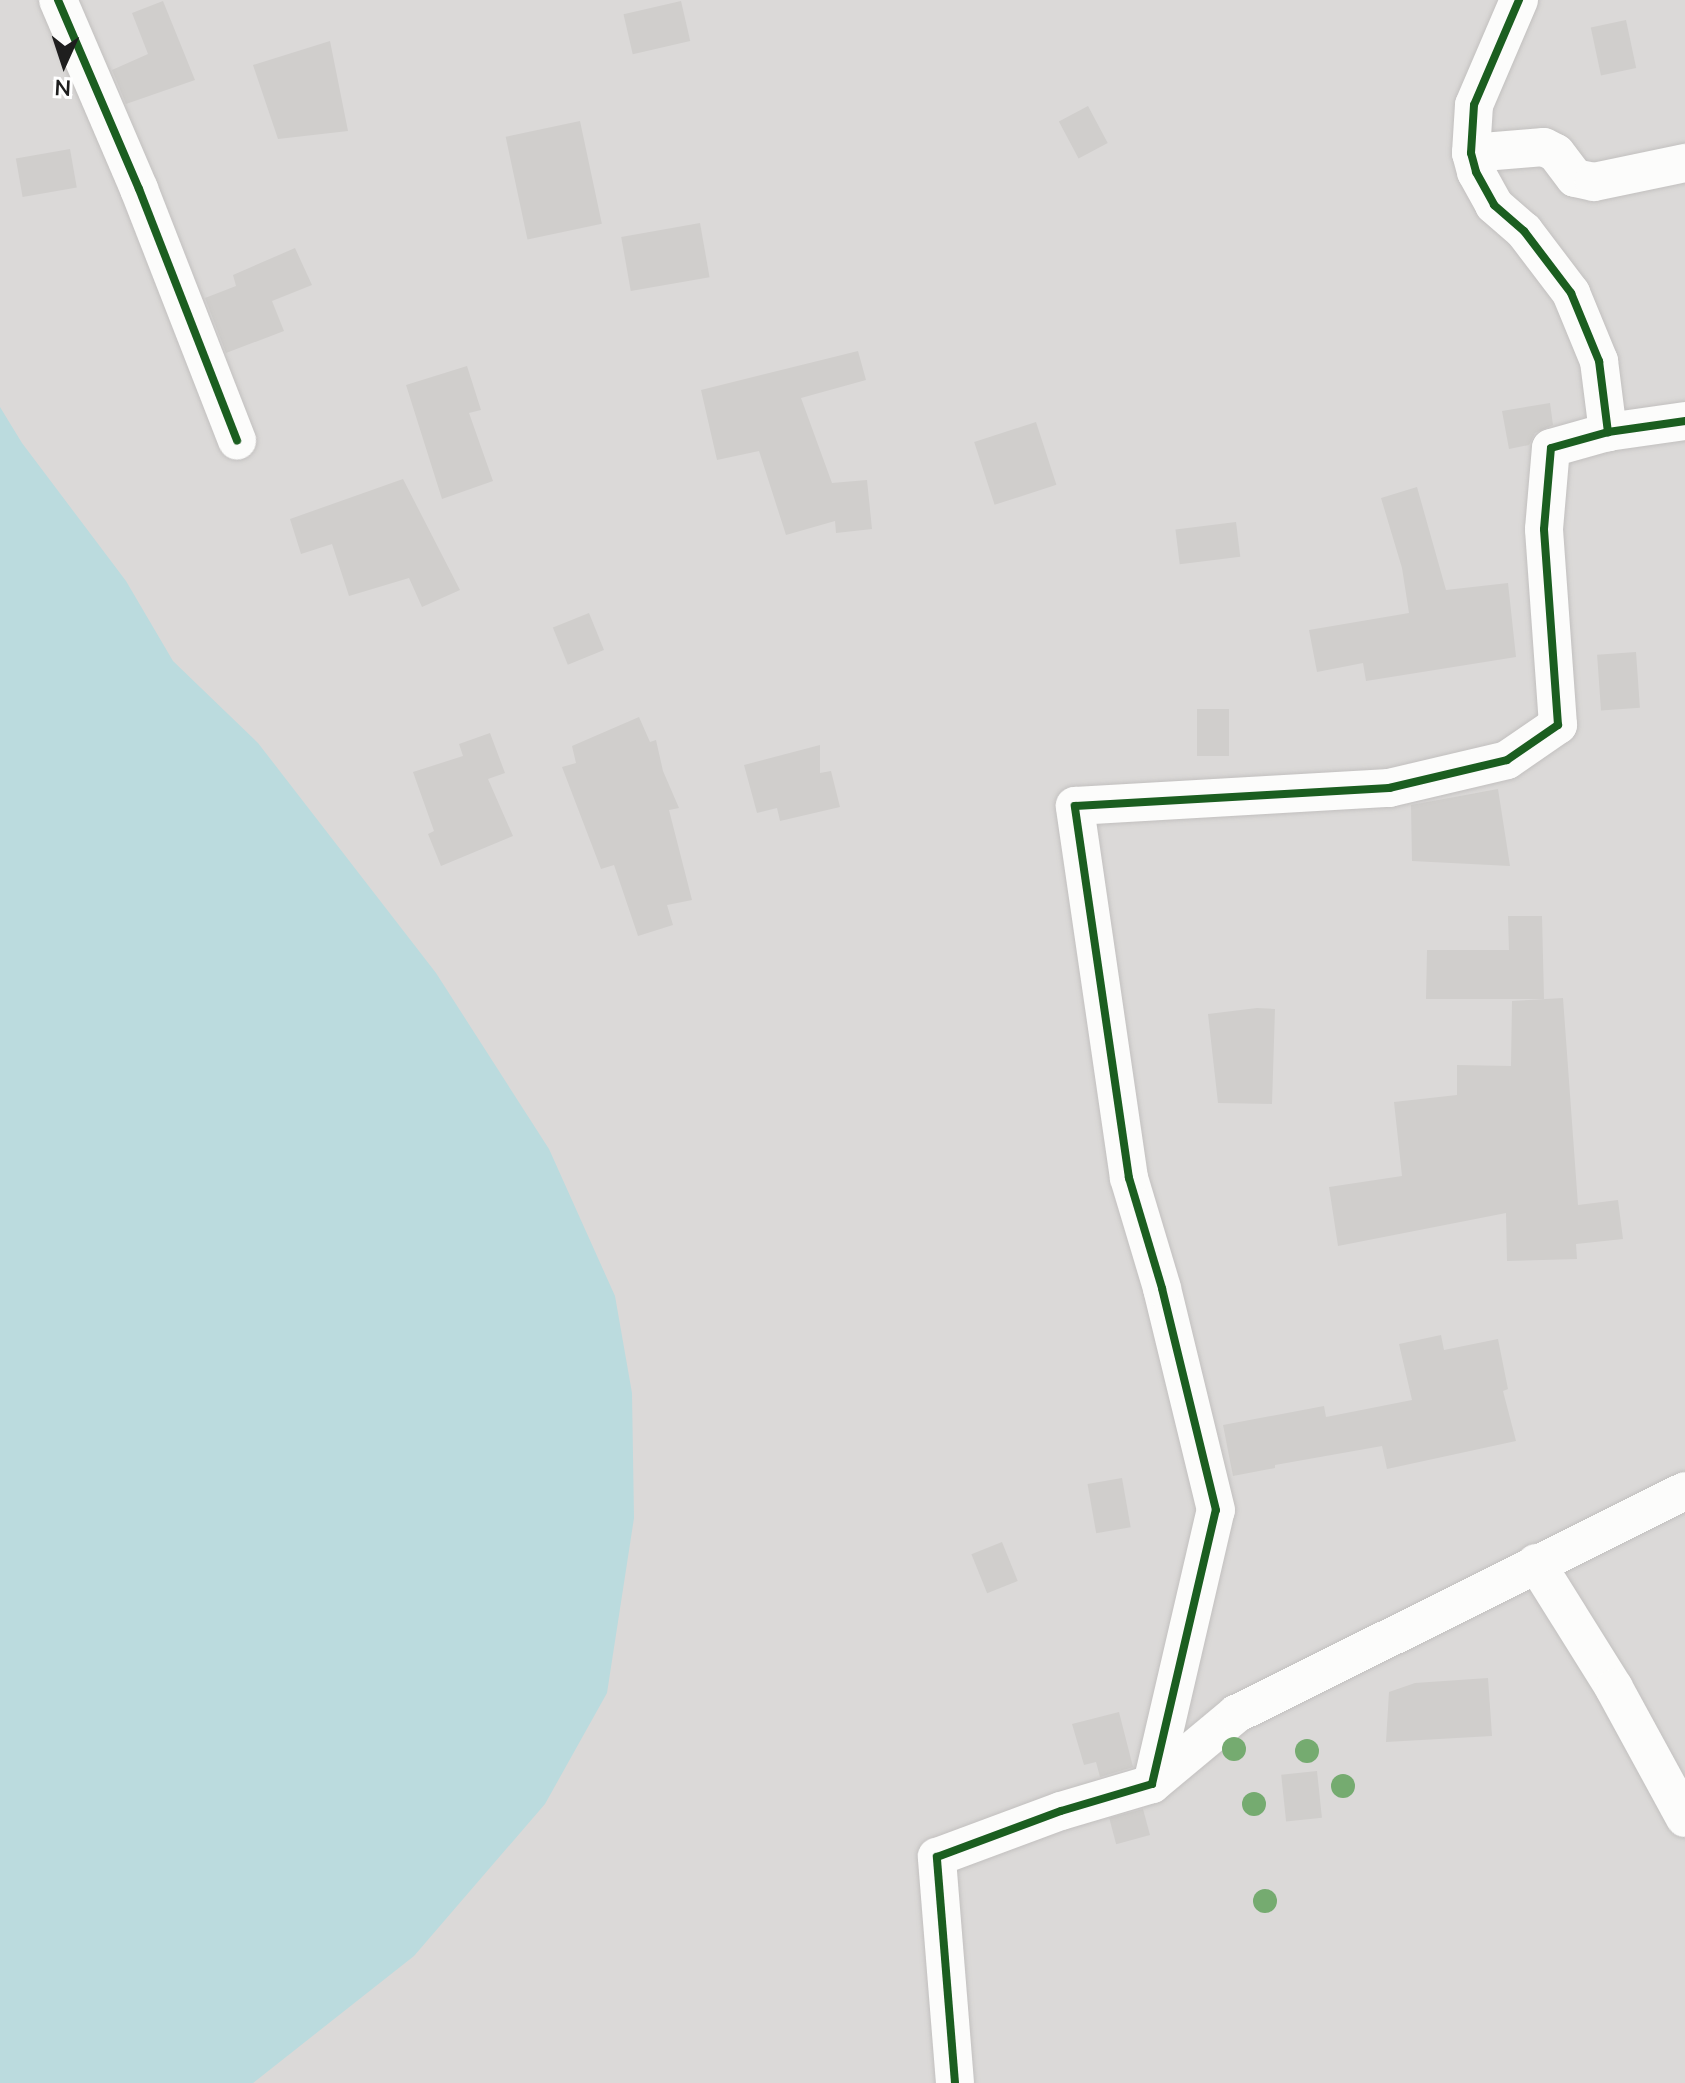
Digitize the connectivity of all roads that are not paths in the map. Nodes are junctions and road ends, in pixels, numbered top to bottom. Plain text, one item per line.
1 (58, 0) edge
2 (1519, 0) edge
3 (1471, 153) junction
4 (1685, 163) edge
5 (1685, 421) edge
6 (1608, 432) junction
7 (237, 441) dead end
8 (1685, 1491) edge
9 (1536, 1563) junction
10 (1152, 1784) junction
11 (1685, 1818) edge
12 (955, 2083) edge

1 - 7 street
2 - 3 street
3 - 4 street
3 - 6 street
5 - 6 street
6 - 10 street
8 - 9 street
9 - 10 street
9 - 11 street
10 - 12 street

